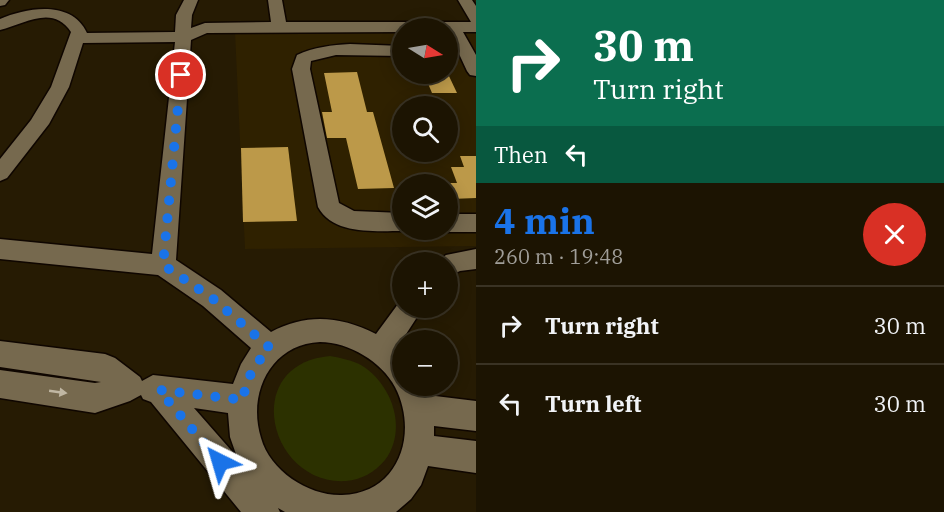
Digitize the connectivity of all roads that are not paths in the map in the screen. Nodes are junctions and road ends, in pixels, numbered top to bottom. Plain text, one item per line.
1 (190, 0) edge
2 (275, 0) edge
3 (465, 0) edge
4 (0, 12) edge
5 (25, 15) junction
6 (476, 19) edge
7 (0, 25) edge
8 (279, 27) junction
9 (392, 27) edge
10 (458, 27) edge
11 (476, 27) edge
12 (183, 37) junction
13 (458, 37) edge
14 (79, 38) junction
15 (458, 50) edge
16 (465, 50) junction
17 (392, 51) edge
18 (476, 71) edge
19 (0, 173) edge
20 (392, 222) edge
21 (458, 223) edge
22 (476, 223) edge
23 (0, 249) edge
24 (476, 259) edge
25 (458, 262) edge
26 (163, 265) junction
27 (403, 318) edge
28 (270, 348) junction
29 (380, 350) junction
30 (0, 354) edge
31 (392, 363) edge
32 (0, 384) edge
33 (145, 388) junction
34 (414, 397) edge
35 (243, 400) junction
36 (476, 417) edge
37 (419, 449) junction
38 (476, 457) edge
39 (333, 511) edge
40 (263, 512) edge

1 - 12 street
2 - 8 street
3 - 6 street
4 - 5 street
5 - 7 street
5 - 14 street
8 - 9 street
8 - 12 street
10 - 11 street
12 - 14 street
12 - 26 street
13 - 16 street
14 - 19 street
15 - 16 street
16 - 18 street
17 - 20 street
21 - 22 street
23 - 26 street
24 - 25 street
26 - 28 street
27 - 29 street
28 - 29 street
28 - 35 street
29 - 31 street
30 - 33 street
32 -> 33 street
33 - 35 street
33 - 40 street
34 - 36 street
34 - 37 street
35 - 39 street
37 - 38 street
37 - 39 street

